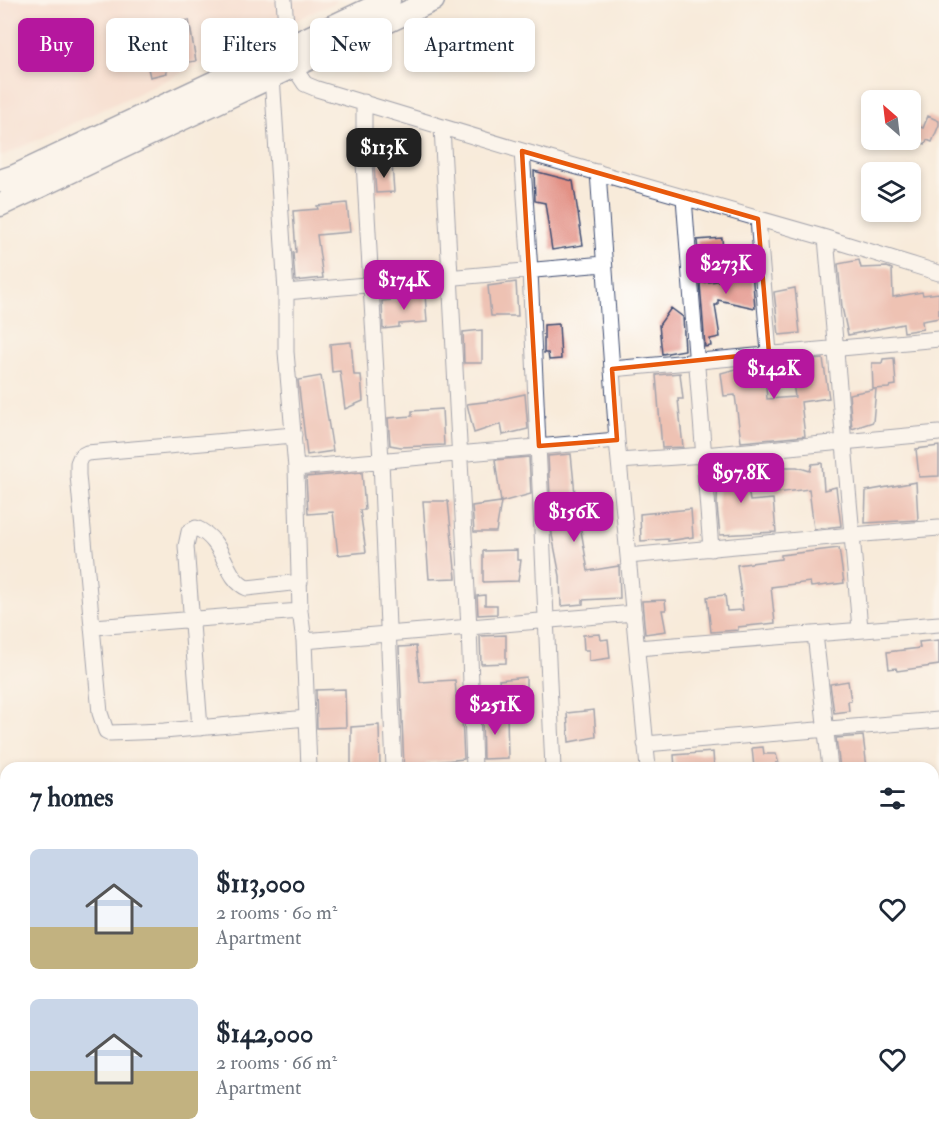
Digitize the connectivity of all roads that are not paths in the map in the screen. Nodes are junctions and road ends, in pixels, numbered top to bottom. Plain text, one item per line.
1 (284, 0) edge
2 (388, 0) edge
3 (433, 0) edge
4 (286, 18) edge
5 (298, 53) edge
6 (298, 54) edge
7 (298, 70) edge
8 (257, 72) edge
9 (276, 72) edge
10 (272, 76) junction
11 (364, 102) junction
12 (442, 127) junction
13 (522, 151) junction
14 (598, 172) junction
15 (11, 181) edge
16 (684, 198) junction
17 (0, 205) edge
18 (758, 219) junction
19 (826, 238) junction
20 (604, 264) junction
21 (530, 271) junction
22 (939, 273) edge
23 (450, 278) junction
24 (371, 284) junction
25 (286, 292) junction
26 (939, 339) edge
27 (837, 347) junction
28 (768, 353) junction
29 (696, 360) junction
30 (612, 369) junction
31 (939, 433) edge
32 (294, 435) junction
33 (617, 440) junction
34 (845, 443) junction
35 (538, 446) junction
36 (460, 453) junction
37 (704, 455) junction
38 (381, 461) junction
39 (619, 461) junction
40 (296, 468) junction
41 (939, 528) edge
42 (852, 535) junction
43 (711, 549) junction
44 (628, 556) junction
45 (300, 582) junction
46 (248, 588) junction
47 (300, 611) junction
48 (634, 613) junction
49 (252, 614) junction
50 (191, 618) junction
51 (545, 622) junction
52 (939, 624) edge
53 (94, 627) junction
54 (469, 628) junction
55 (860, 629) junction
56 (814, 634) junction
57 (387, 636) junction
58 (304, 641) junction
59 (637, 648) junction
60 (307, 718) junction
61 (939, 720) edge
62 (200, 728) junction
63 (826, 729) junction
64 (645, 744) junction
65 (309, 762) edge
66 (394, 762) edge
67 (474, 762) edge
68 (553, 762) edge
69 (647, 762) edge
70 (829, 762) edge

1 - 4 street
2 - 5 highway
3 - 6 highway
7 - 11 street
8 - 15 highway
9 - 10 highway
10 - 15 highway
10 - 25 street
11 - 12 street
11 - 24 street
12 - 13 street
12 - 23 street
13 - 14 street
13 - 21 street
14 - 16 street
14 - 20 street
15 - 17 highway
16 - 18 street
16 - 29 street
18 - 19 street
18 - 28 street
19 - 22 street
19 - 27 street
20 - 21 street
20 - 30 street
21 - 23 street
21 - 35 street
23 - 24 street
23 - 36 street
24 - 25 street
24 - 38 street
25 - 32 street
26 - 27 street
27 - 28 street
27 - 34 street
28 - 29 street
29 - 30 street
29 - 37 street
30 - 33 street
31 - 34 street
32 - 40 street
32 - 53 street
33 - 35 street
33 - 39 street
34 - 37 street
34 - 42 street
35 - 36 street
35 - 51 street
36 - 38 street
36 - 54 street
37 - 39 street
37 - 43 street
38 - 40 street
38 - 57 street
39 - 44 street
40 - 45 street
41 - 42 street
42 - 43 street
42 - 55 street
43 - 44 street
44 - 48 street
45 - 46 street
45 - 47 street
46 - 49 street
46 - 50 street
47 - 49 street
47 - 58 street
48 - 51 street
48 - 59 street
49 - 50 street
50 - 53 street
50 - 62 street
51 - 54 street
51 - 68 street
52 - 55 street
53 - 62 street
54 - 57 street
54 - 67 street
55 - 56 street
56 - 59 street
56 - 63 street
57 - 58 street
57 - 66 street
58 - 60 street
59 - 64 street
60 - 62 street
60 - 65 street
61 - 63 street
63 - 64 street
63 - 70 street
64 - 69 street

